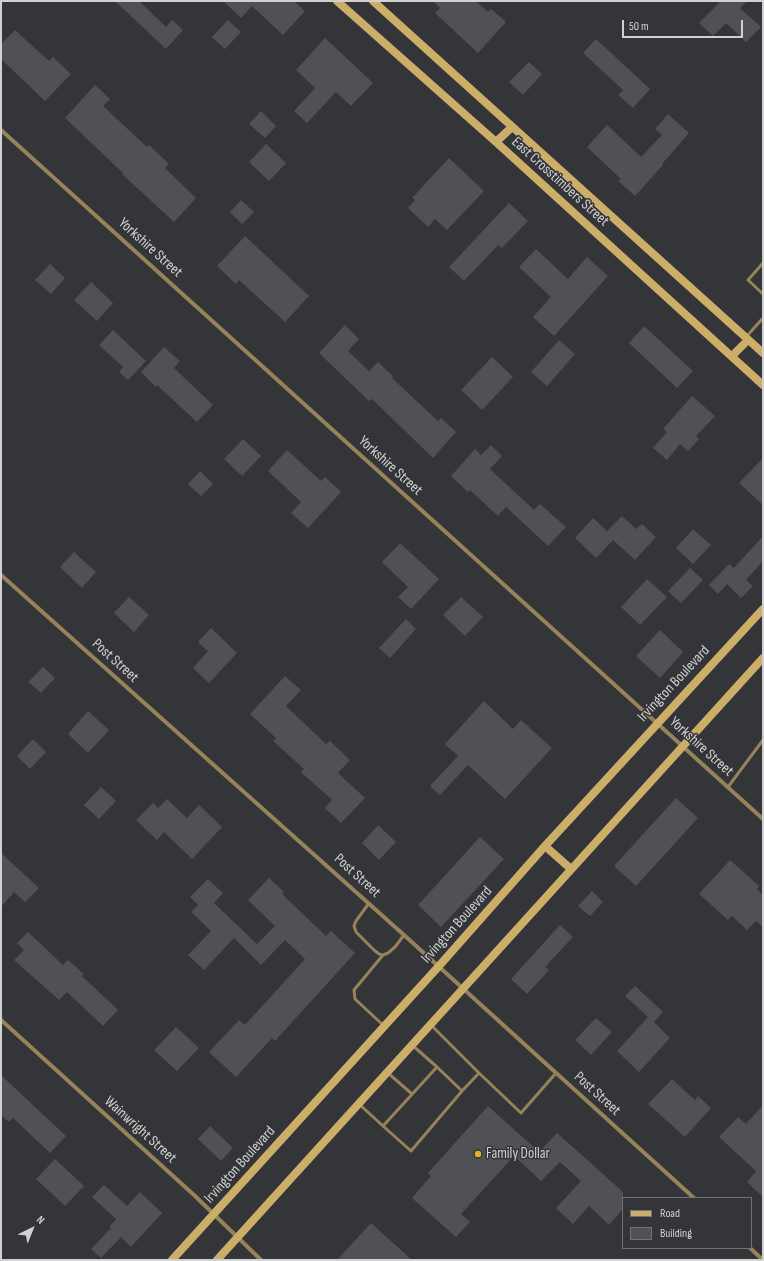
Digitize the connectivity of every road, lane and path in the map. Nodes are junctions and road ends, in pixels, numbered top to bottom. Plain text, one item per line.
1 (337, 1) edge
2 (373, 1) edge
3 (512, 127) junction
4 (1, 130) edge
5 (496, 142) junction
6 (763, 263) edge
7 (763, 294) edge
8 (763, 318) edge
9 (747, 338) junction
10 (763, 353) edge
11 (732, 356) junction
12 (763, 385) edge
13 (1, 575) edge
14 (763, 608) edge
15 (763, 658) edge
16 (657, 724) junction
17 (763, 740) edge
18 (683, 746) junction
19 (728, 787) junction
20 (763, 819) edge
21 (545, 846) junction
22 (571, 869) junction
23 (369, 903) junction
24 (404, 935) junction
25 (383, 955) junction
26 (439, 966) junction
27 (464, 989) junction
28 (1, 1020) edge
29 (431, 1025) junction
30 (385, 1026) junction
31 (412, 1045) junction
32 (437, 1066) junction
33 (387, 1072) junction
34 (479, 1073) junction
35 (556, 1073) junction
36 (462, 1091) junction
37 (412, 1094) junction
38 (359, 1104) junction
39 (383, 1126) junction
40 (693, 1197) edge
41 (214, 1215) junction
42 (237, 1238) junction
43 (751, 1249) edge
44 (172, 1260) edge
45 (217, 1260) edge
46 (261, 1260) edge
47 (763, 1260) edge

1 - 5 main road, East Crosstimbers Street
2 - 3 main road, East Crosstimbers Street
3 - 5 main road
3 - 9 main road, East Crosstimbers Street
4 - 16 street, Yorkshire Street
5 - 11 main road, East Crosstimbers Street
6 - 7 lane
8 - 9 lane
9 - 10 main road, East Crosstimbers Street
9 - 11 main road
11 - 12 main road, East Crosstimbers Street
13 - 23 street, Post Street
14 - 16 main road, Irvington Boulevard
15 - 18 main road
16 - 18 street, Yorkshire Street
16 - 21 main road, Irvington Boulevard
17 - 19 lane
18 - 19 street, Yorkshire Street
18 - 22 main road
19 - 20 street, Yorkshire Street
21 - 22 main road
21 - 26 main road, Irvington Boulevard
22 - 27 main road
23 - 24 street, Post Street
23 - 25 lane
24 - 25 lane
24 - 26 street, Post Street
25 - 30 lane
26 - 27 street, Post Street
26 - 30 main road, Irvington Boulevard
27 - 29 main road
27 - 35 street, Post Street
28 - 41 street, Wainwright Street
29 - 31 main road
29 - 34 lane
30 - 41 main road, Irvington Boulevard
31 - 32 lane
31 - 33 main road
32 - 36 lane
32 - 37 lane
33 - 37 lane
33 - 38 main road
34 - 35 lane
34 - 36 lane
35 - 40 street, Post Street
36 - 39 lane
37 - 39 lane
38 - 39 lane
38 - 42 main road
41 - 42 street, Wainwright Street
41 - 44 main road, Irvington Boulevard
42 - 45 main road
42 - 46 street, Wainwright Street
43 - 47 street

